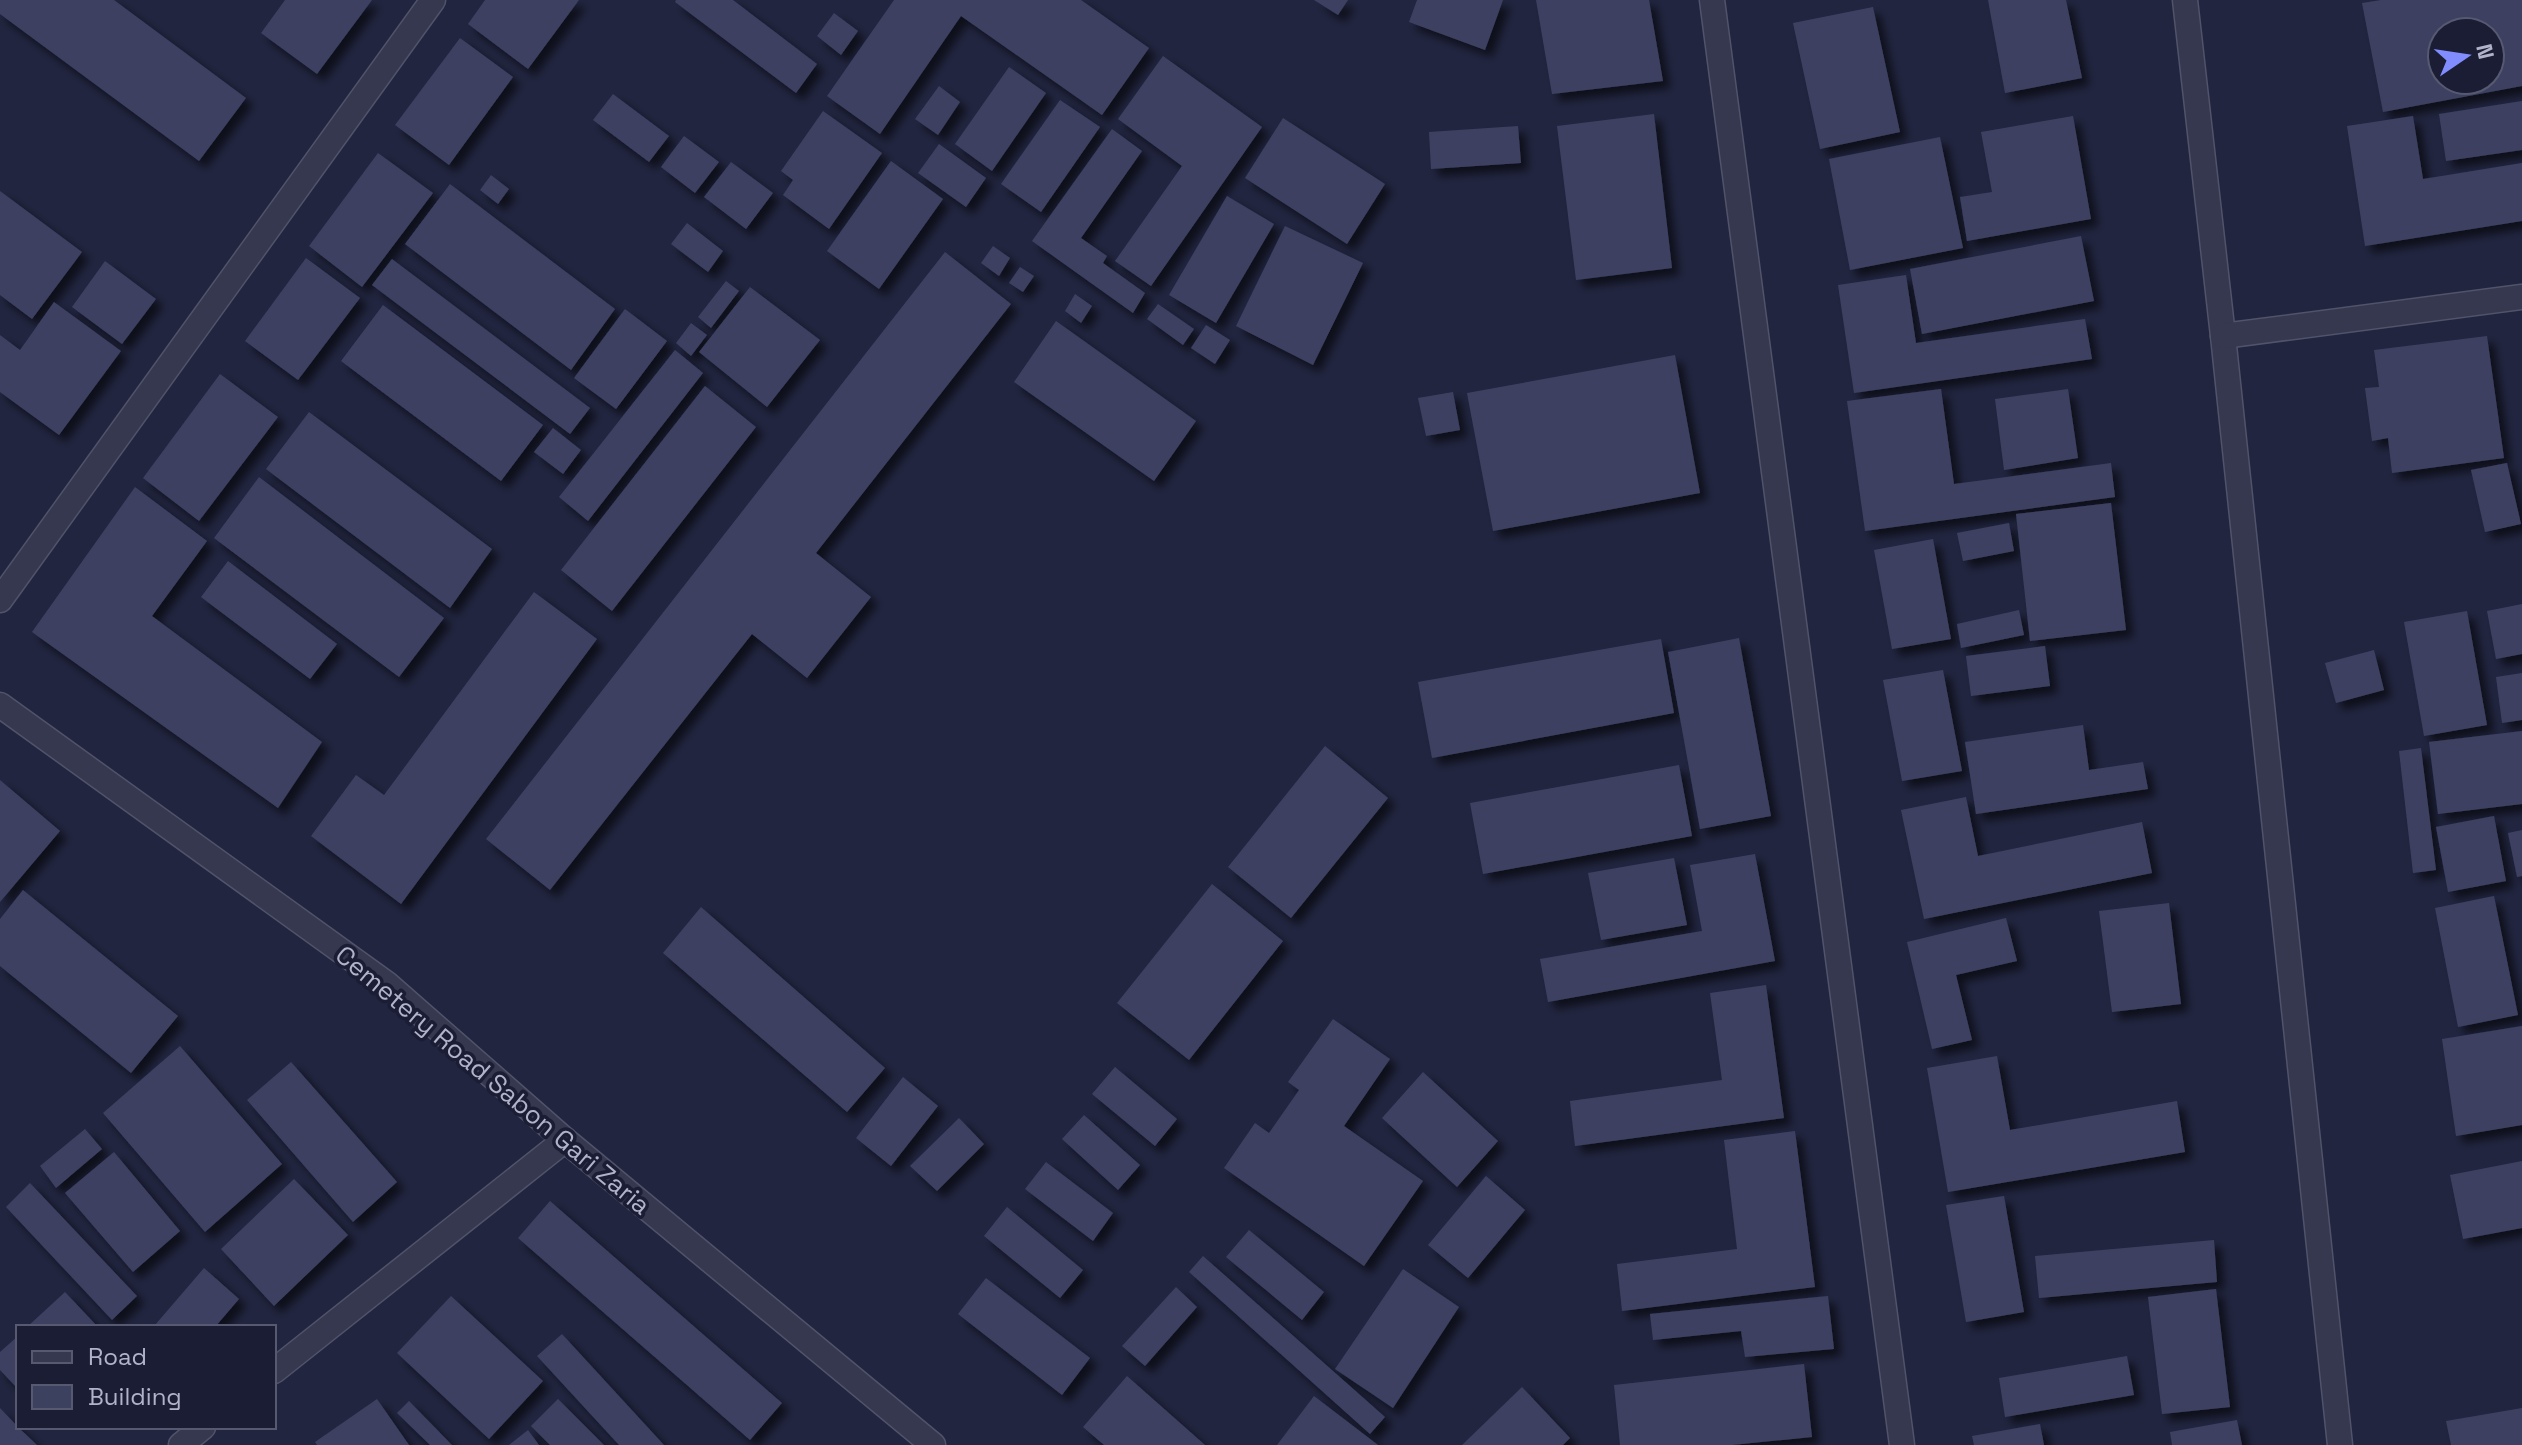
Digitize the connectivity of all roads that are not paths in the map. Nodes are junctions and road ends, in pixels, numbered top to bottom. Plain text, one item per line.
1 (433, 0) edge
2 (1712, 0) edge
3 (2185, 0) edge
4 (2522, 297) edge
5 (2223, 336) junction
6 (0, 600) edge
7 (0, 705) edge
8 (565, 1140) junction
9 (276, 1369) edge
10 (201, 1429) edge
11 (181, 1445) edge
12 (933, 1445) edge
13 (1902, 1445) edge
14 (2340, 1445) edge

1 - 6 street
2 - 13 street
3 - 5 street
4 - 5 street
5 - 14 street
7 - 8 street, Cemetery Road Sabon Gari Zaria
8 - 9 street
8 - 12 street, Cemetery Road Sabon Gari Zaria
10 - 11 street

